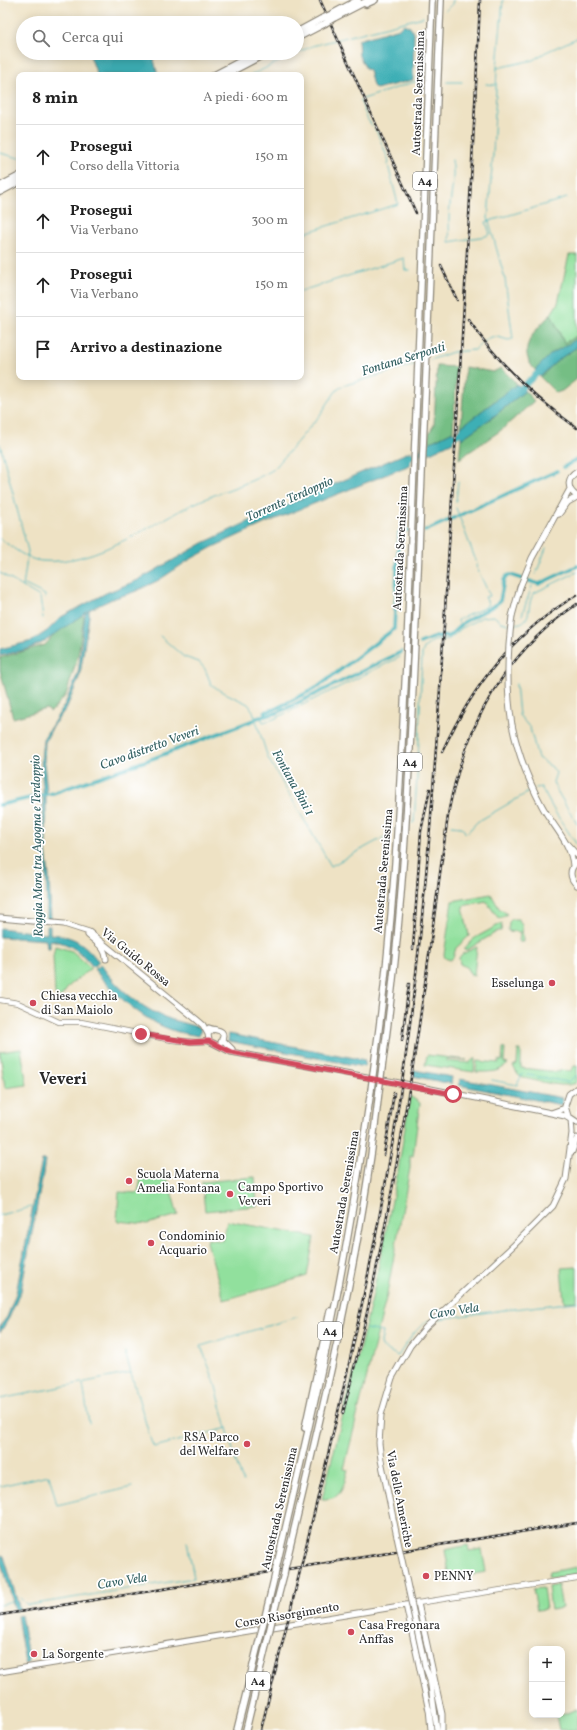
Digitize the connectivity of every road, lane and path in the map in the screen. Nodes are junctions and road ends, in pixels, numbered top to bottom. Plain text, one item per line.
1 (358, 0) edge
2 (369, 0) edge
3 (375, 0) edge
4 (432, 0) edge
5 (441, 0) edge
6 (353, 6) junction
7 (323, 21) junction
8 (304, 29) edge
9 (304, 33) edge
10 (243, 60) edge
11 (254, 60) edge
12 (220, 72) edge
13 (231, 72) edge
14 (16, 178) edge
15 (16, 184) edge
16 (0, 186) edge
17 (0, 192) edge
18 (577, 472) edge
19 (570, 489) junction
20 (577, 497) edge
21 (551, 522) junction
22 (562, 839) junction
23 (577, 855) edge
24 (575, 864) edge
25 (577, 885) edge
26 (0, 918) edge
27 (81, 930) junction
28 (106, 959) dead end
29 (0, 1000) edge
30 (210, 1032) junction
31 (222, 1039) junction
32 (209, 1041) junction
33 (217, 1044) junction
34 (260, 1056) junction
35 (577, 1088) edge
36 (565, 1107) junction
37 (551, 1113) junction
38 (570, 1119) junction
39 (577, 1122) edge
40 (577, 1138) edge
41 (569, 1163) junction
42 (358, 1176) junction
43 (350, 1201) dead end
44 (330, 1311) dead end
45 (295, 1484) junction
46 (577, 1578) edge
47 (418, 1603) junction
48 (406, 1605) junction
49 (425, 1666) junction
50 (0, 1672) edge
51 (433, 1702) junction
52 (429, 1711) junction
53 (442, 1714) junction
54 (237, 1730) edge
55 (246, 1730) edge
56 (431, 1730) edge
57 (437, 1730) edge
58 (442, 1730) edge

1 - 6 highway
2 - 6 highway
3 - 6 highway
4 - 42 highway, Autostrada Serenissima / A4, bridge
5 - 55 highway, Autostrada Serenissima / A4, bridge
6 - 7 highway, bridge
7 - 8 highway
7 - 9 highway
10 - 12 highway
11 - 13 highway
14 - 16 highway
15 - 17 highway
18 - 19 main road
19 - 20 main road
19 - 21 main road
20 - 21 main road
21 - 22 main road, bridge
22 - 23 main road
22 - 24 main road
24 - 25 main road
26 - 27 main road, Via Guido Rossa
27 - 28 main road
27 - 30 main road, Via Guido Rossa
29 - 32 street
30 - 31 main road
30 - 32 main road
31 - 33 main road
31 - 34 main road
32 - 33 main road
33 - 34 main road
34 - 37 main road
35 - 36 main road
36 - 37 main road
36 - 38 main road
37 - 38 main road
38 - 39 main road
38 - 41 main road, Via delle Americhe
40 - 41 main road, Via delle Americhe
41 - 49 main road, Via delle Americhe, bridge
42 - 43 highway
42 - 45 highway, Autostrada Serenissima / A4
44 - 45 highway
45 - 54 highway, Autostrada Serenissima / A4, bridge
46 - 47 street, Corso Risorgimento
47 - 48 main road, Corso Risorgimento
47 - 53 main road
48 - 50 main road, Corso Risorgimento
48 - 52 main road
49 - 51 main road, Via delle Americhe
49 - 52 main road, Via delle Americhe
51 - 53 main road
51 - 57 main road, Via delle Americhe
52 - 56 main road, Via delle Americhe
53 - 58 main road

